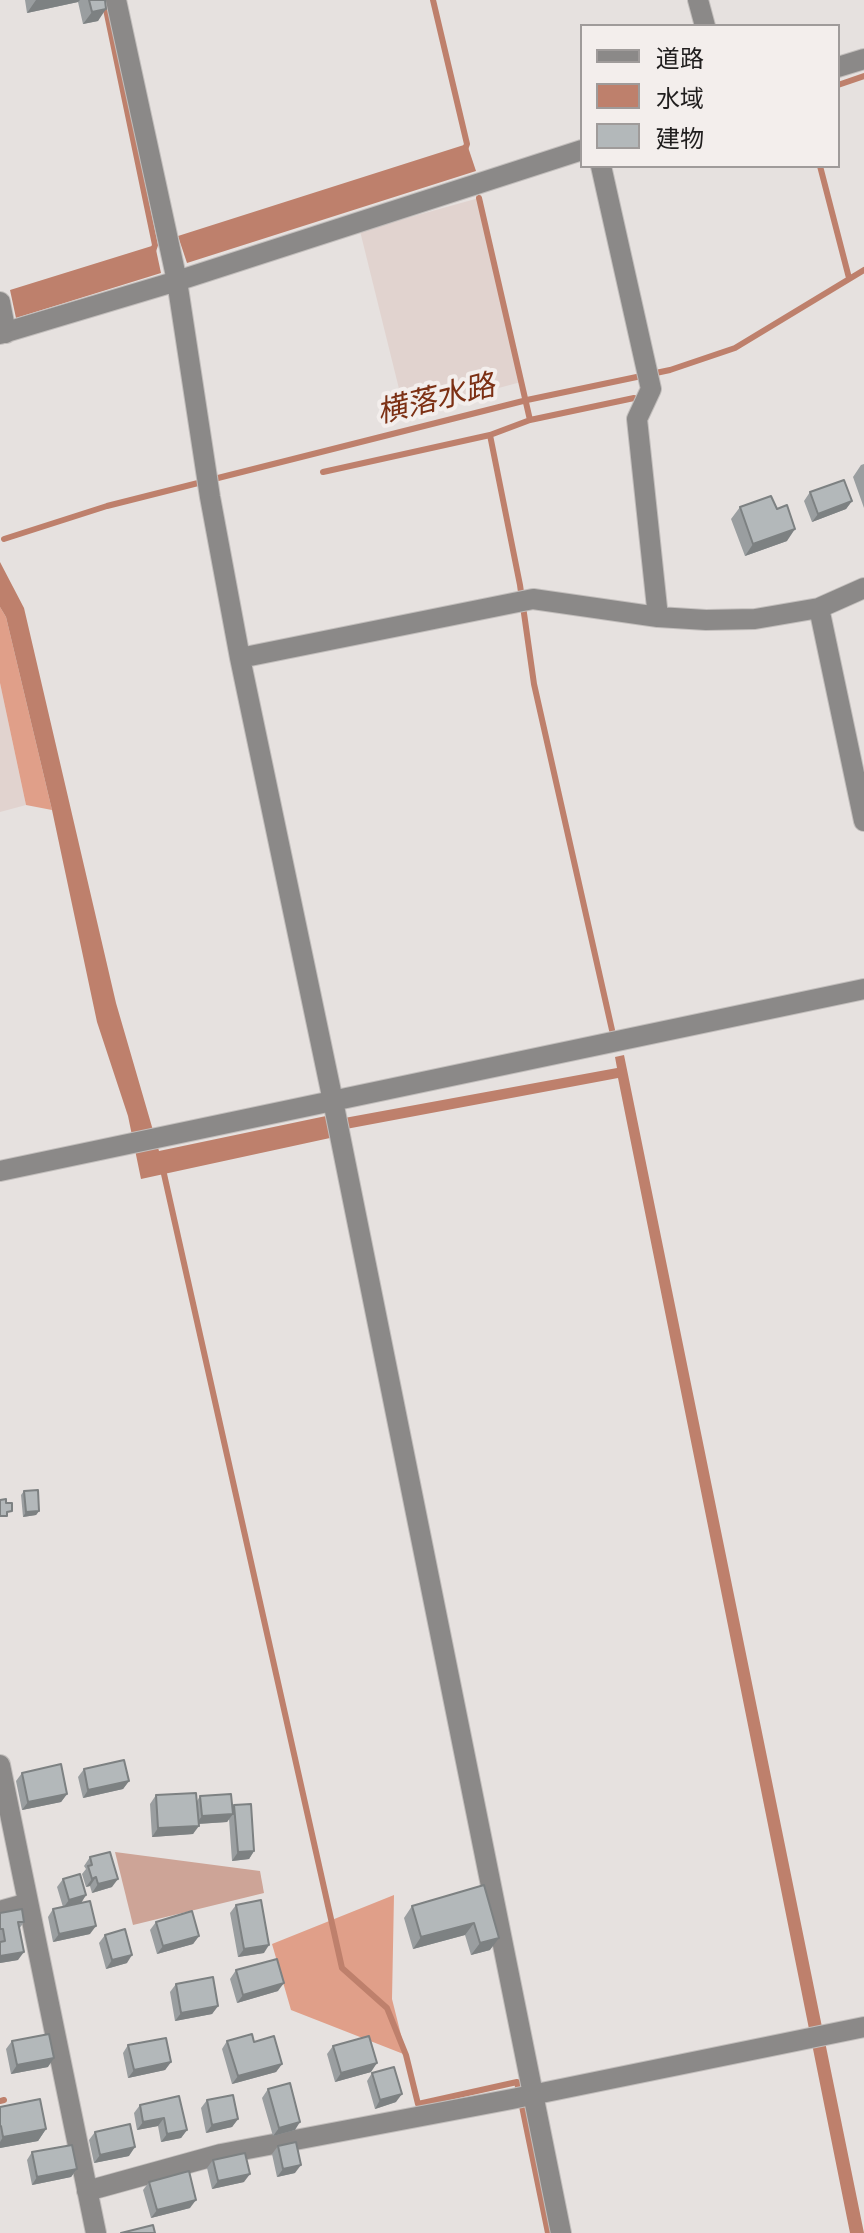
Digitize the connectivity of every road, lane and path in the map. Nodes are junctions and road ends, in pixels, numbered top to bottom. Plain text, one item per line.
1 (116, 0) edge
2 (698, 0) edge
3 (704, 24) edge
4 (864, 59) edge
5 (840, 66) edge
6 (580, 151) edge
7 (601, 168) edge
8 (177, 281) junction
9 (0, 302) edge
10 (3, 333) edge
11 (864, 588) edge
12 (819, 608) junction
13 (658, 617) junction
14 (240, 658) junction
15 (864, 821) edge
16 (864, 989) edge
17 (333, 1101) junction
18 (0, 1171) edge
19 (0, 1765) edge
20 (28, 1903) junction
21 (0, 1911) edge
22 (864, 2027) edge
23 (533, 2094) junction
24 (87, 2191) junction
25 (96, 2233) edge
26 (561, 2233) edge

1 - 8 street
2 - 3 street
4 - 5 street
6 - 8 street
7 - 13 street
8 - 10 street
8 - 14 street
9 - 10 street
11 - 12 street
12 - 13 street
12 - 15 street
13 - 14 street
14 - 17 street
16 - 17 street
17 - 18 street
17 - 23 street
19 - 20 street
20 - 21 street
20 - 24 street
22 - 23 street
23 - 24 street
23 - 26 street
24 - 25 street

